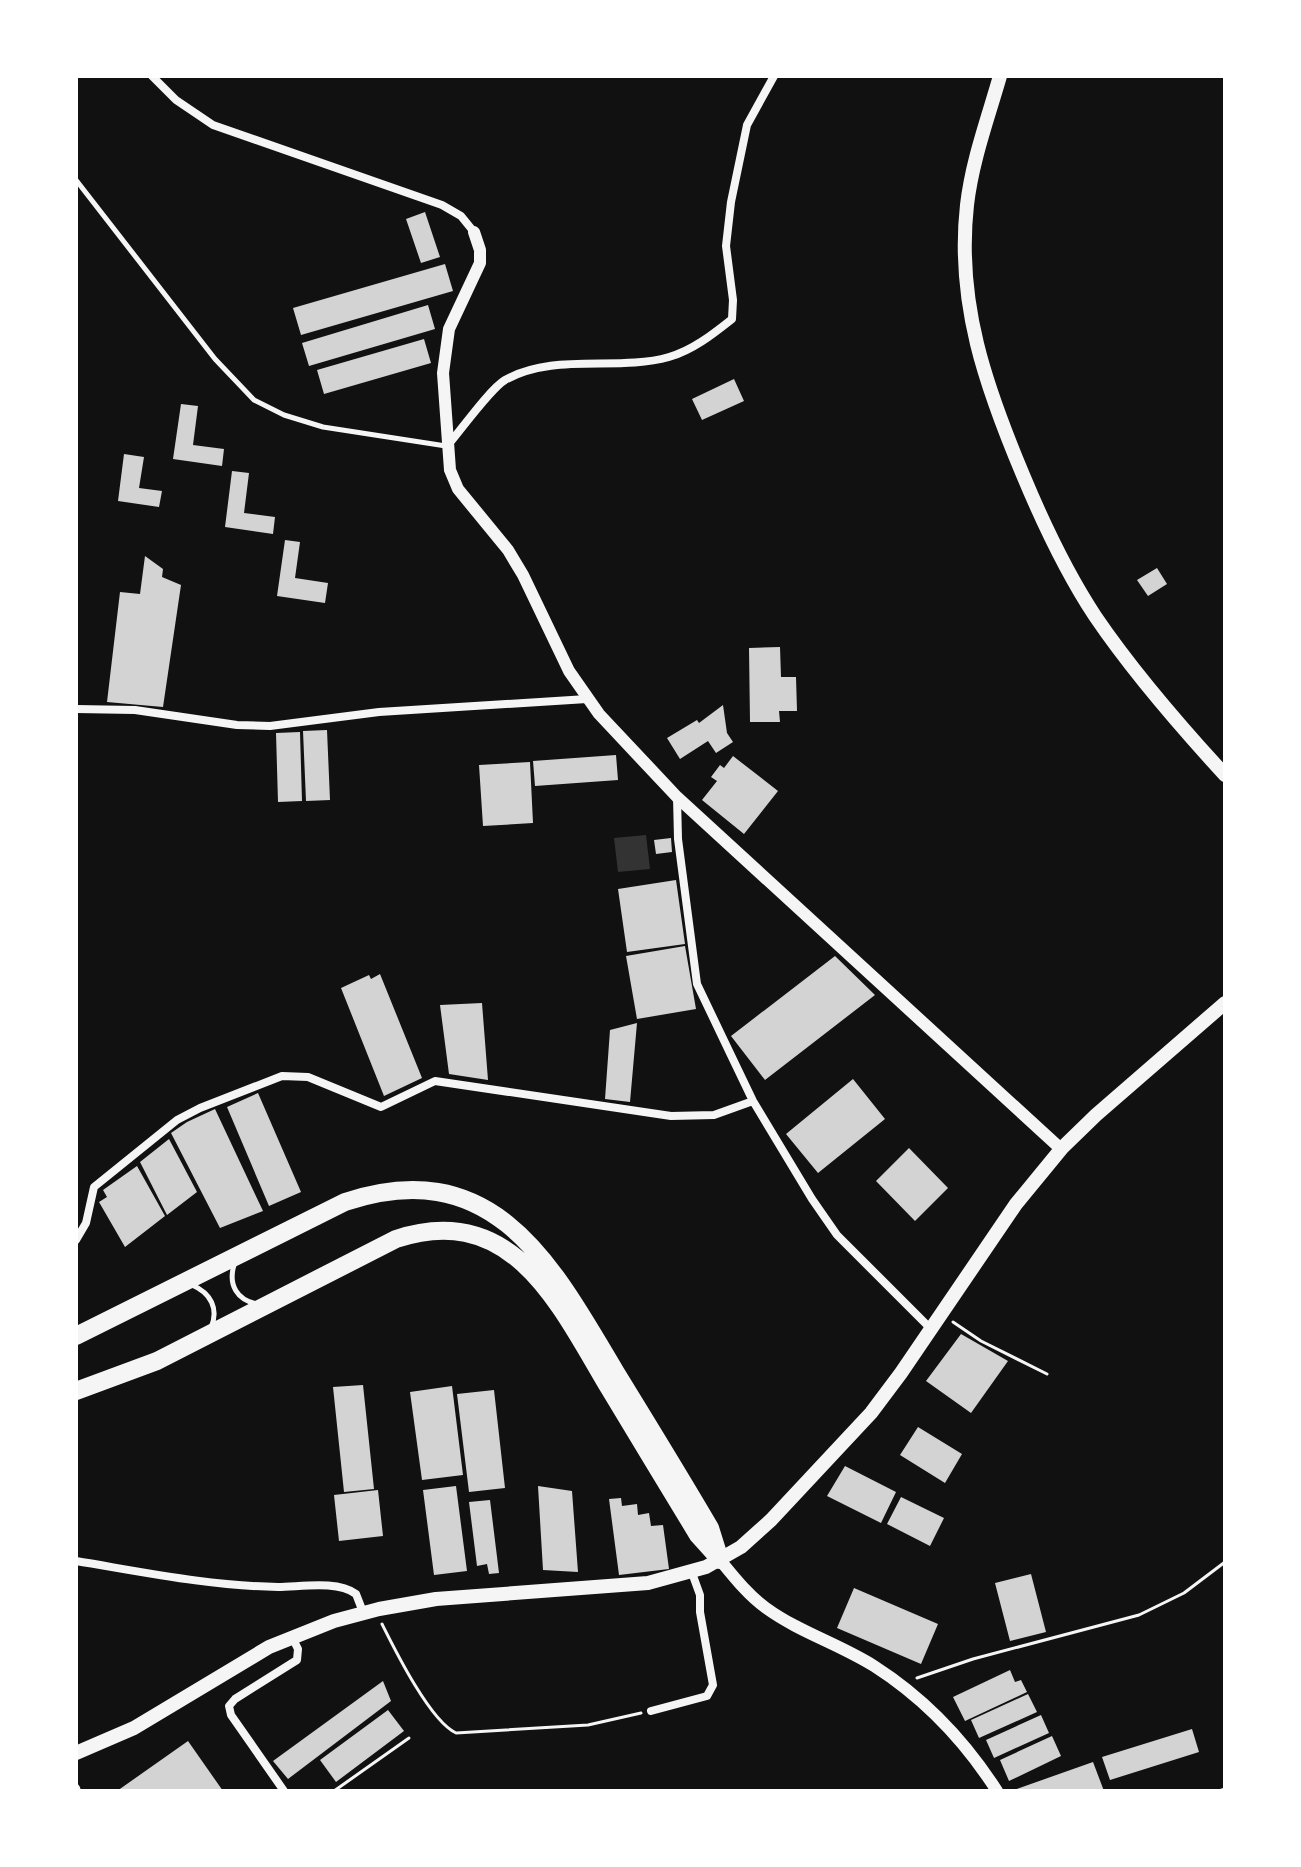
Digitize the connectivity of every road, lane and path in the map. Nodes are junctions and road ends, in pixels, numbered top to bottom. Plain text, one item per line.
1 (152, 76) edge
2 (774, 76) edge
3 (1000, 76) edge
4 (76, 180) edge
5 (474, 232) joint
6 (447, 446) junction
7 (587, 699) junction
8 (76, 709) edge
9 (1225, 775) edge
10 (677, 797) junction
11 (1225, 1003) edge
12 (753, 1101) junction
13 (1061, 1149) junction
14 (76, 1240) edge
15 (247, 1250) junction
16 (172, 1288) junction
17 (274, 1301) junction
18 (941, 1314) junction
19 (931, 1329) junction
20 (76, 1336) edge
21 (198, 1340) junction
22 (1047, 1374) dead end
23 (76, 1391) edge
24 (720, 1560) junction
25 (76, 1561) edge
26 (1225, 1562) edge
27 (692, 1573) junction
28 (379, 1609) junction
29 (363, 1612) junction
30 (292, 1637) junction
31 (905, 1688) junction
32 (651, 1711) joint
33 (409, 1738) dead end
34 (76, 1753) edge
35 (1225, 1789) edge
36 (284, 1791) edge
37 (334, 1791) edge
38 (997, 1791) edge
39 (1219, 1791) edge

1 - 5 street
2 - 6 street
3 - 9 main road
4 - 6 lane
5 - 6 street
6 - 7 street
7 - 8 street
7 - 10 street
10 - 12 street
10 - 13 street
11 - 13 main road
12 - 14 street
12 - 19 street
13 - 18 main road
15 - 16 highway
15 - 17 lane
15 - 24 highway
16 - 20 highway
16 - 21 lane
17 - 21 highway
17 - 24 highway
18 - 19 main road
18 - 22 path
19 - 24 main road
21 - 23 highway
24 - 27 main road
24 - 31 street
25 - 29 street
26 - 31 path
27 - 28 main road
27 - 32 street
28 - 29 main road
28 - 32 path
29 - 30 main road
30 - 34 main road
30 - 36 street
31 - 38 street
33 - 37 path
35 - 39 path

